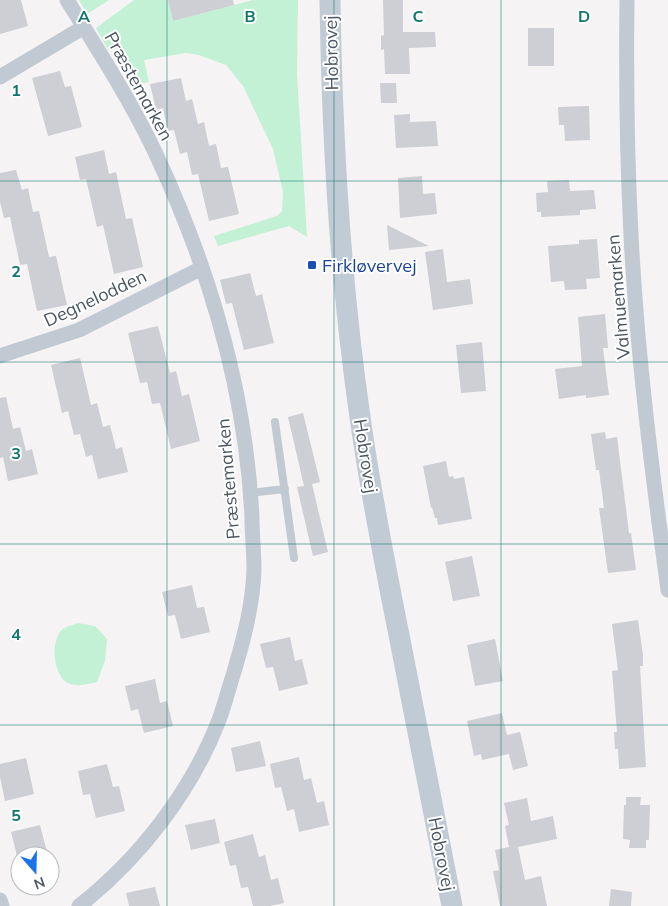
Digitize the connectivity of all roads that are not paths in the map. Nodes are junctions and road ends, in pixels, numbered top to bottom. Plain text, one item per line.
1 (67, 0) edge
2 (330, 0) edge
3 (627, 0) edge
4 (84, 27) junction
5 (0, 77) edge
6 (202, 268) junction
7 (0, 356) edge
8 (275, 422) dead end
9 (284, 489) junction
10 (250, 493) junction
11 (294, 558) dead end
12 (668, 590) edge
13 (0, 900) edge
14 (2, 906) edge
15 (79, 906) edge
16 (452, 906) edge

1 - 4 street, Præstemarken
2 - 16 main road, Hobrovej
3 - 12 street, Valmuemarken
4 - 5 street, Præstemarken
4 - 6 street, Præstemarken
6 - 7 street, Degnelodden
6 - 10 street, Præstemarken
8 - 9 lane
9 - 10 lane
9 - 11 lane
10 - 15 street, Præstemarken
13 - 14 street

